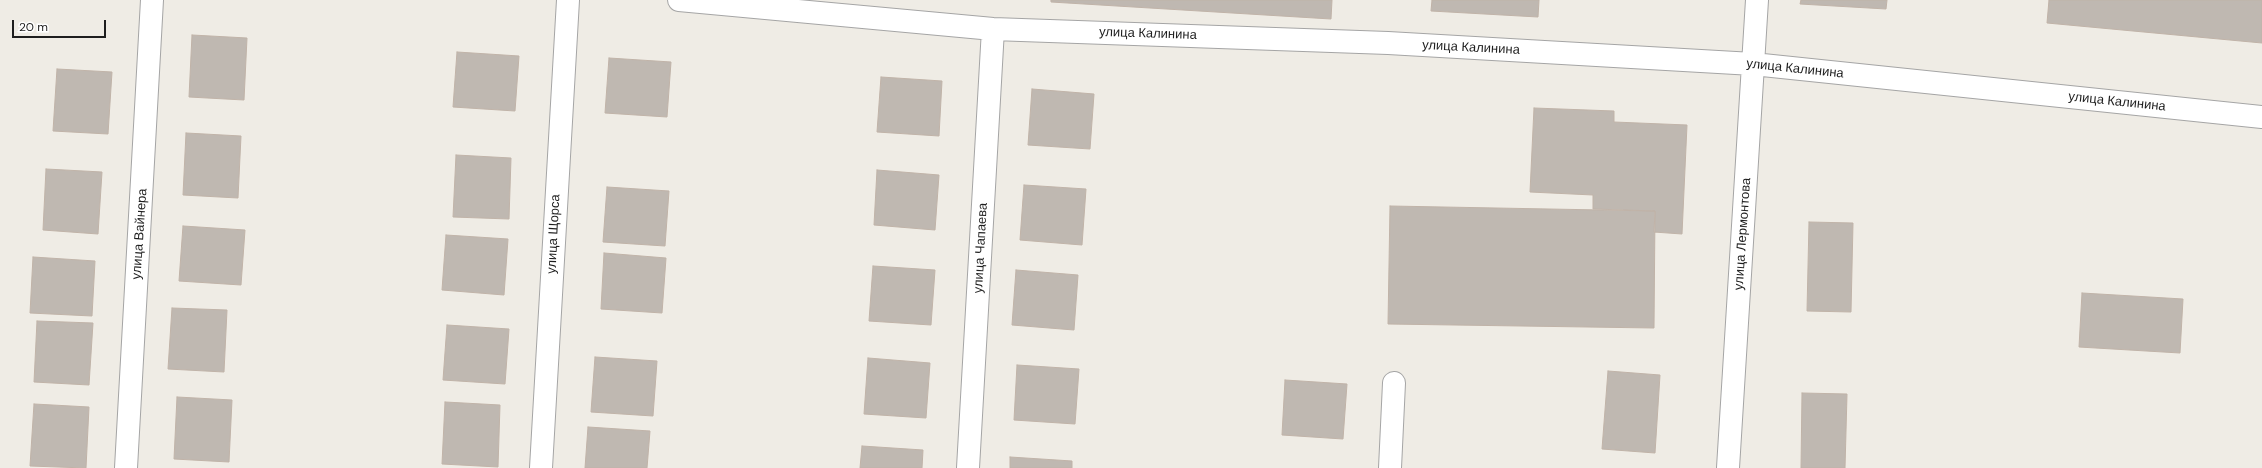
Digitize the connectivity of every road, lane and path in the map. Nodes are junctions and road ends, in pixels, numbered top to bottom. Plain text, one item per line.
1 (152, 0) edge
2 (568, 0) edge
3 (679, 0) edge
4 (1757, 0) edge
5 (994, 29) junction
6 (1753, 64) junction
7 (2262, 117) edge
8 (1394, 383) dead end
9 (126, 468) edge
10 (541, 468) edge
11 (968, 468) edge
12 (1390, 468) edge
13 (1728, 468) edge

1 - 9 street, улица Вайнера
2 - 10 street, улица Щорса
3 - 5 street, улица Калинина
4 - 6 street, улица Лермонтова
5 - 6 street, улица Калинина
5 - 11 street, улица Чапаева
6 - 7 street, улица Калинина
6 - 13 street, улица Лермонтова
8 - 12 street

